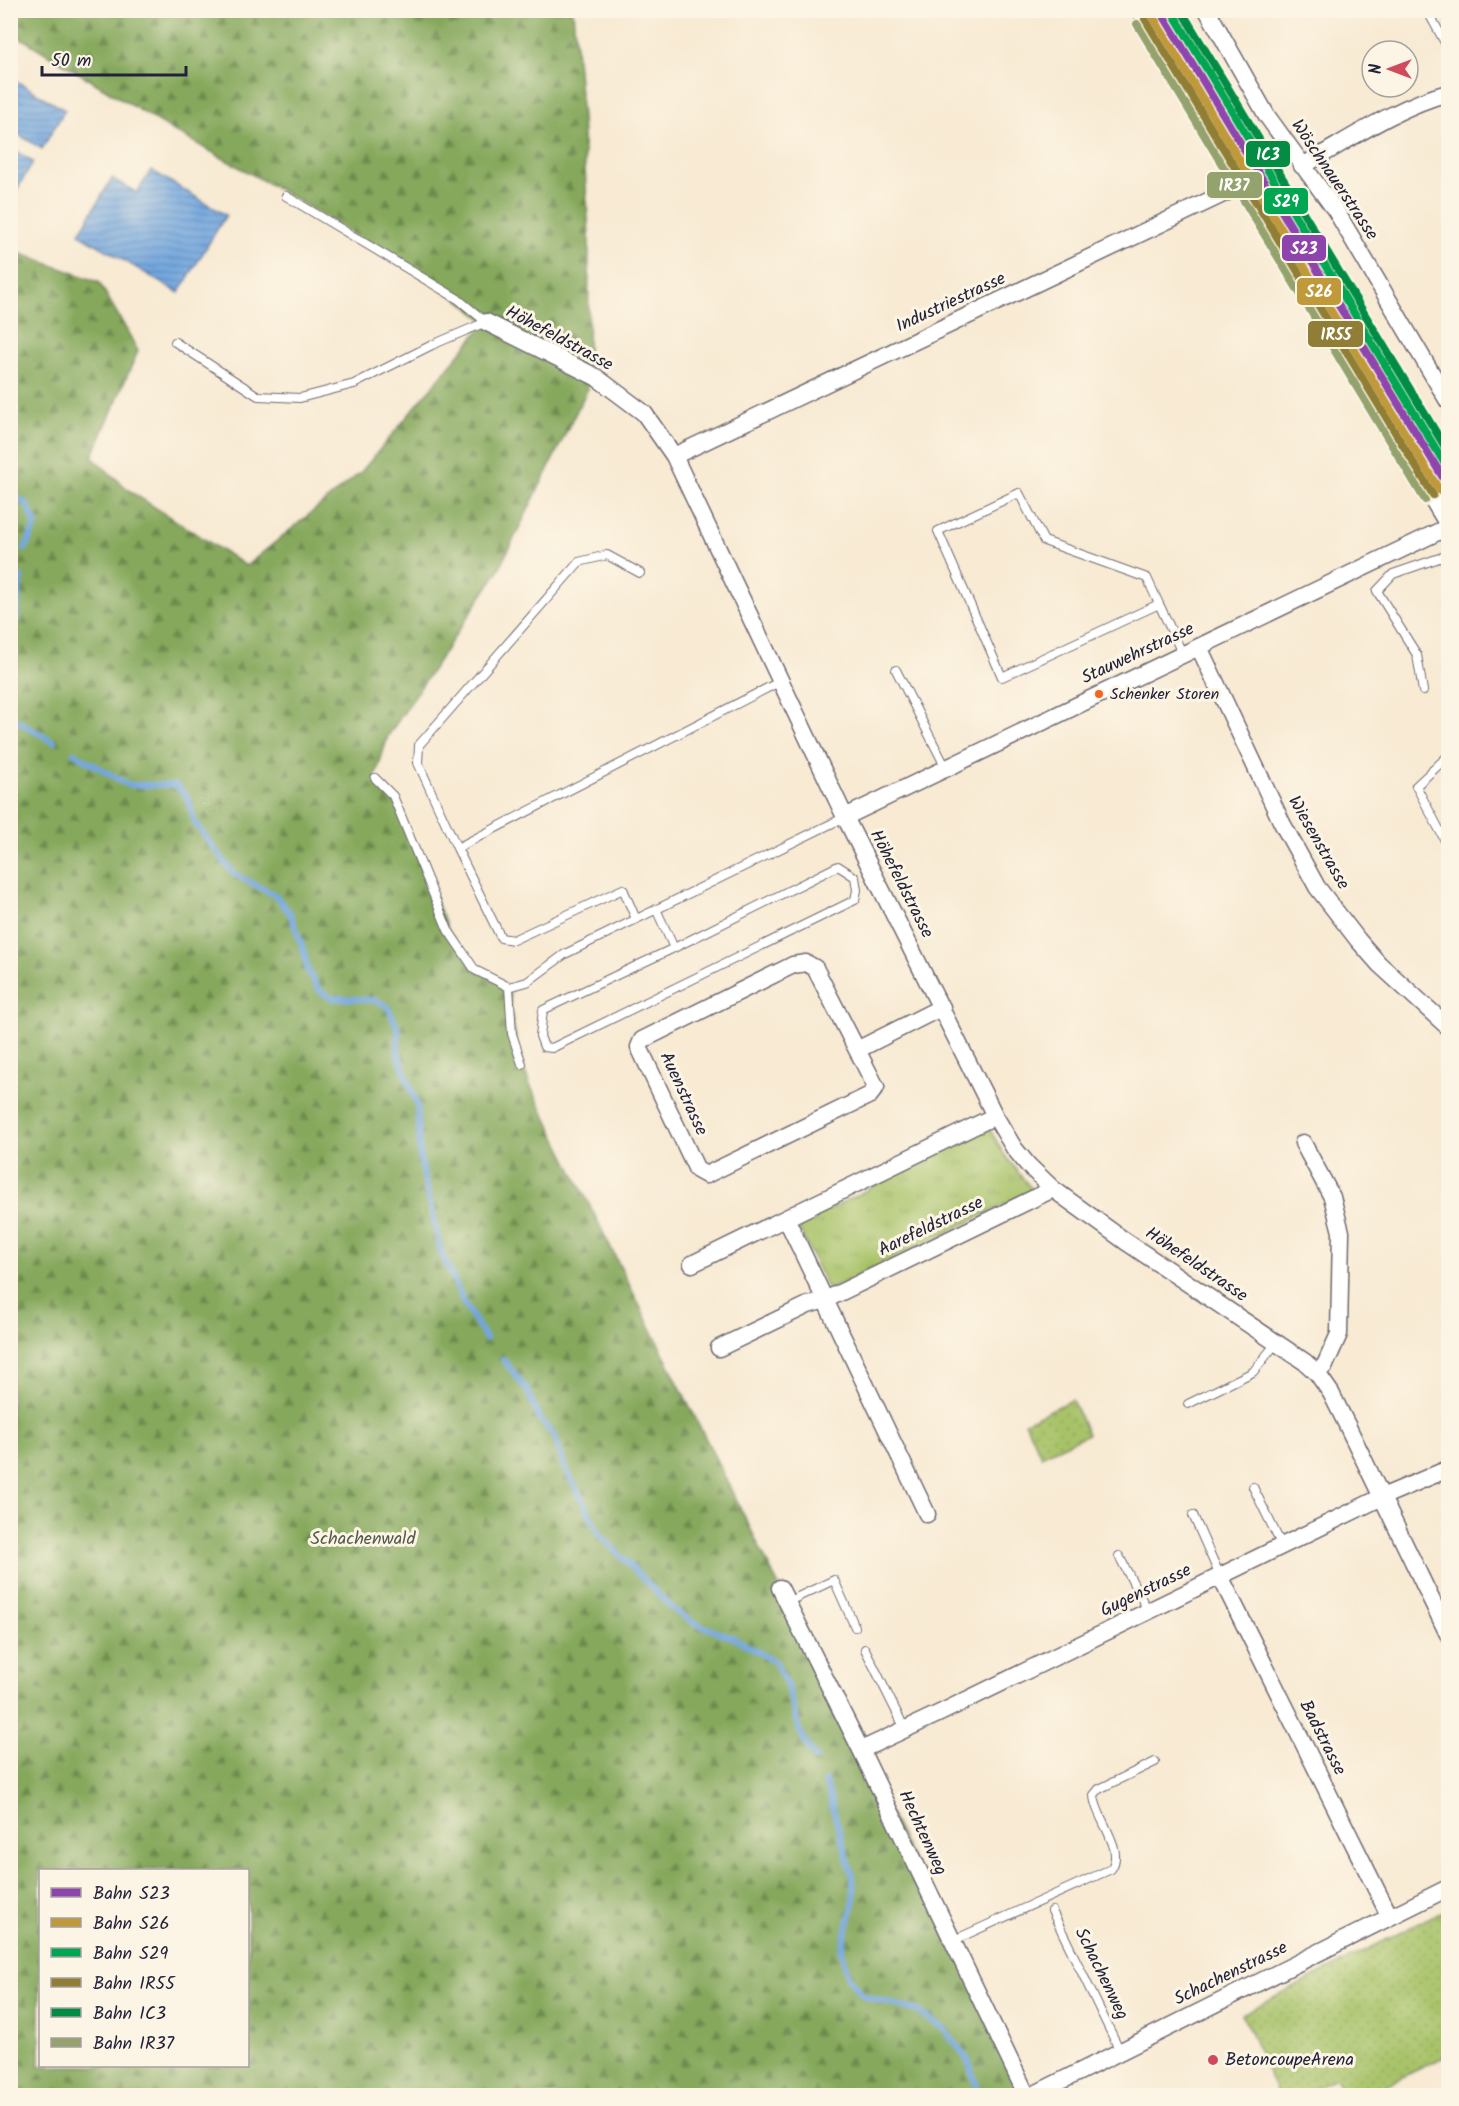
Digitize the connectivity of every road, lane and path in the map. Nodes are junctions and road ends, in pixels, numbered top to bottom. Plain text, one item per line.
1 (1140, 10) edge
2 (1207, 10) edge
3 (1427, 10) edge
4 (1449, 48) edge
5 (1449, 93) edge
6 (1302, 166) junction
7 (1244, 184) junction
8 (286, 196) dead end
9 (486, 322) junction
10 (175, 342) dead end
11 (1449, 401) edge
12 (674, 456) junction
13 (1449, 526) edge
14 (1449, 555) edge
15 (640, 573) dead end
16 (1159, 604) junction
17 (1199, 647) junction
18 (1183, 655) junction
19 (896, 670) dead end
20 (781, 681) junction
21 (1423, 691) dead end
22 (1449, 756) edge
23 (946, 768) junction
24 (375, 778) dead end
25 (845, 817) junction
26 (1449, 846) edge
27 (457, 848) junction
28 (656, 909) junction
29 (636, 920) junction
30 (674, 948) junction
31 (509, 987) junction
32 (942, 1007) junction
33 (1449, 1027) edge
34 (857, 1050) junction
35 (522, 1064) dead end
36 (995, 1116) junction
37 (1303, 1143) dead end
38 (1053, 1189) junction
39 (786, 1218) junction
40 (692, 1264) dead end
41 (825, 1300) junction
42 (1277, 1342) junction
43 (719, 1348) dead end
44 (1317, 1373) junction
45 (1188, 1404) dead end
46 (1449, 1469) edge
47 (1253, 1487) dead end
48 (1382, 1497) junction
49 (927, 1514) dead end
50 (1193, 1515) dead end
51 (1282, 1545) junction
52 (1119, 1556) dead end
53 (1220, 1576) junction
54 (784, 1595) joint
55 (1148, 1611) junction
56 (855, 1627) dead end
57 (1449, 1634) edge
58 (866, 1649) dead end
59 (905, 1729) junction
60 (861, 1750) junction
61 (1155, 1762) dead end
62 (1449, 1888) edge
63 (1052, 1911) dead end
64 (1390, 1917) junction
65 (952, 1941) junction
66 (1120, 2051) junction
67 (1029, 2096) edge

1 - 7 street
2 - 6 street, Wöschnauerstrasse
3 - 4 lane
5 - 6 street
6 - 11 street, Wöschnauerstrasse
7 - 12 street, Industriestrasse
7 - 13 street
8 - 9 lane, Höhefeldstrasse
9 - 10 lane
9 - 12 street, Höhefeldstrasse
12 - 20 street, Höhefeldstrasse
13 - 17 street, Stauwehrstrasse
14 - 21 lane
15 - 27 lane
16 - 16 lane
16 - 18 lane
17 - 18 street, Stauwehrstrasse
17 - 33 street, Wiesenstrasse
18 - 23 street, Stauwehrstrasse
19 - 23 lane
20 - 25 street, Höhefeldstrasse
20 - 27 lane
22 - 26 lane
23 - 25 street, Stauwehrstrasse
24 - 31 lane
25 - 28 lane
25 - 32 street, Höhefeldstrasse
27 - 29 lane
28 - 29 lane
28 - 30 lane
29 - 31 lane
30 - 30 lane
31 - 35 lane
32 - 34 street
32 - 36 street, Höhefeldstrasse
34 - 34 street, Auenstrasse
36 - 38 street, Höhefeldstrasse
36 - 39 street
37 - 44 street
38 - 41 street, Aarefeldstrasse
38 - 42 street, Höhefeldstrasse
39 - 40 street
39 - 41 street
41 - 43 street, Aarefeldstrasse
41 - 49 street
42 - 44 street, Höhefeldstrasse
42 - 45 lane
44 - 48 street, Höhefeldstrasse
46 - 48 street, Gugenstrasse
47 - 51 lane
48 - 51 street, Gugenstrasse
48 - 57 street, Höhefeldstrasse
50 - 53 lane
51 - 53 street, Gugenstrasse
52 - 55 lane
53 - 55 street, Gugenstrasse
53 - 64 street, Badstrasse
54 - 56 lane
54 - 60 street, Hechtenweg
55 - 59 street, Gugenstrasse
58 - 59 lane
59 - 60 street, Gugenstrasse
60 - 65 street, Hechtenweg
61 - 65 lane
62 - 64 street, Schachenstrasse
63 - 66 lane, Schachenweg
64 - 66 street, Schachenstrasse
65 - 67 street, Hechtenweg
66 - 67 street, Schachenstrasse

